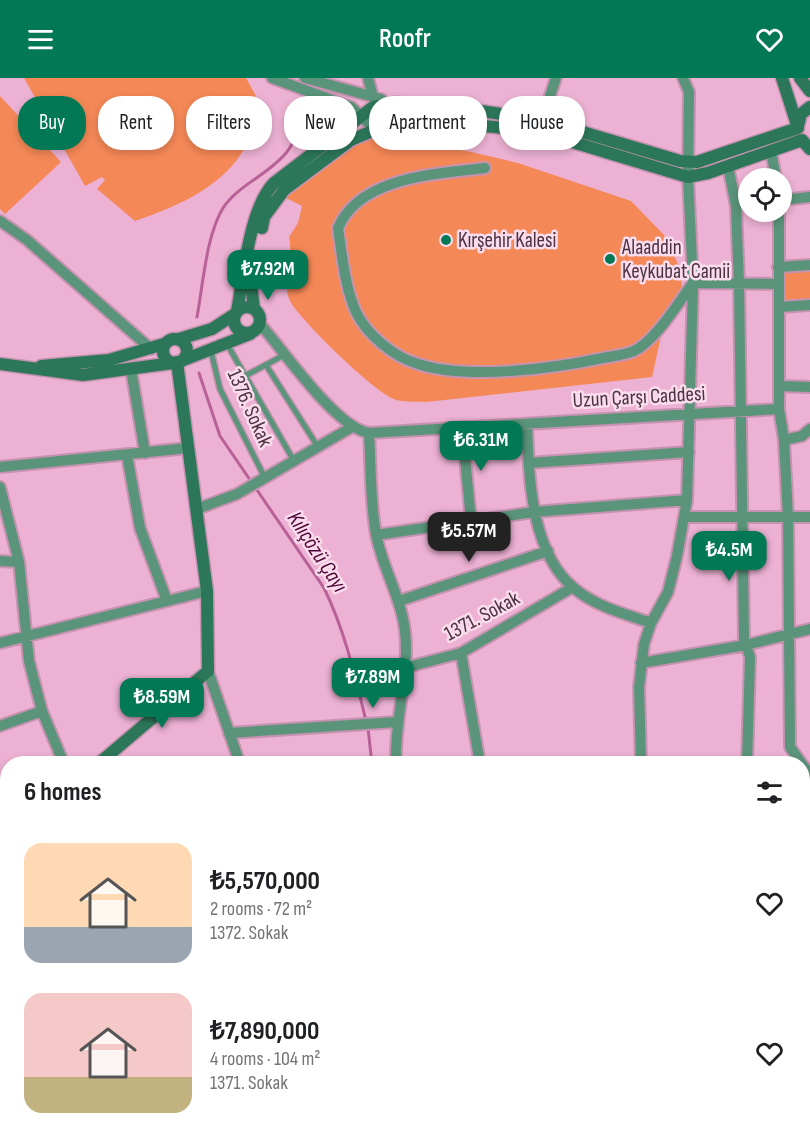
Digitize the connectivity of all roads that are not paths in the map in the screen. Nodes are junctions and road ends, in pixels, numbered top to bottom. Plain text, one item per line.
1 (272, 78) edge
2 (305, 78) edge
3 (368, 78) edge
4 (556, 78) edge
5 (683, 78) edge
6 (782, 78) edge
7 (800, 78) edge
8 (810, 91) edge
9 (369, 96) edge
10 (373, 96) edge
11 (550, 96) edge
12 (810, 106) edge
13 (369, 110) edge
14 (360, 116) junction
15 (369, 123) edge
16 (487, 126) edge
17 (369, 132) edge
18 (585, 132) edge
19 (805, 141) edge
20 (771, 151) junction
21 (689, 162) junction
22 (728, 166) junction
23 (485, 168) dead end
24 (774, 168) edge
25 (688, 177) junction
26 (810, 197) edge
27 (792, 199) edge
28 (736, 202) joint
29 (0, 221) edge
30 (779, 222) edge
31 (810, 266) edge
32 (778, 267) junction
33 (693, 283) junction
34 (739, 284) junction
35 (778, 284) junction
36 (810, 305) edge
37 (779, 307) junction
38 (254, 309) junction
39 (236, 313) junction
40 (256, 328) junction
41 (179, 339) junction
42 (226, 343) junction
43 (165, 344) junction
44 (151, 349) junction
45 (211, 349) junction
46 (286, 354) junction
47 (177, 362) junction
48 (0, 364) edge
49 (266, 365) junction
50 (34, 367) junction
51 (131, 369) junction
52 (245, 376) junction
53 (779, 386) junction
54 (810, 387) edge
55 (779, 409) junction
56 (742, 411) junction
57 (691, 414) junction
58 (526, 424) junction
59 (352, 427) junction
60 (462, 427) junction
61 (810, 429) edge
62 (369, 433) junction
63 (784, 440) junction
64 (318, 447) junction
65 (188, 448) junction
66 (689, 452) junction
67 (145, 453) junction
68 (127, 455) junction
69 (294, 460) junction
70 (529, 463) junction
71 (0, 467) edge
72 (265, 478) junction
73 (0, 487) edge
74 (687, 500) junction
75 (197, 509) junction
76 (534, 512) junction
77 (742, 516) junction
78 (685, 517) junction
79 (788, 517) junction
80 (810, 517) edge
81 (471, 520) junction
82 (376, 535) junction
83 (548, 551) junction
84 (0, 561) edge
85 (19, 562) junction
86 (573, 587) junction
87 (207, 591) junction
88 (167, 601) junction
89 (399, 601) junction
90 (651, 623) junction
91 (810, 629) edge
92 (787, 633) junction
93 (28, 636) junction
94 (0, 643) edge
95 (746, 645) junction
96 (461, 652) junction
97 (641, 663) junction
98 (404, 668) junction
99 (208, 671) junction
100 (42, 711) junction
101 (397, 723) junction
102 (0, 726) edge
103 (229, 734) junction
104 (61, 756) edge
105 (107, 756) edge
106 (237, 756) edge
107 (396, 756) edge
108 (479, 756) edge
109 (641, 756) edge
110 (747, 756) edge
111 (796, 756) edge

1 - 14 street
2 - 9 street
3 - 10 street
4 - 11 street
5 - 21 street
6 - 19 main road
7 - 8 main road
12 - 19 main road
13 - 14 main road
14 - 15 street
14 - 39 main road
16 - 25 main road
17 - 38 main road
18 - 21 main road
19 - 20 main road
19 - 21 main road
20 - 22 main road
20 - 24 street
21 - 25 street
22 - 25 main road
22 - 28 street
23 - 33 street
25 - 33 street
26 - 27 street
28 - 34 street
29 - 44 street
30 - 32 street
31 - 32 street
32 - 35 street
33 - 34 street
33 - 57 street
34 - 35 street
34 - 56 street
35 - 37 street
36 - 37 street
37 - 53 street
38 - 39 main road
38 - 40 main road
39 - 40 main road
39 - 41 main road
40 - 42 main road
40 - 46 street, Uzun Çarşı Caddesi
41 - 43 main road
41 - 47 main road
42 - 45 main road
42 - 52 lane
43 - 44 main road
43 - 47 main road
44 - 50 main road
45 - 47 main road
45 - 72 lane, 1376. Sokak
46 - 49 lane
46 - 59 street, Uzun Çarşı Caddesi
47 - 51 main road
47 - 65 main road
48 - 50 main road
49 - 52 lane
49 - 64 lane
50 - 51 main road
51 - 67 street
52 - 69 lane
53 - 54 street
53 - 55 street
55 - 56 street, Uzun Çarşı Caddesi
55 - 63 street
56 - 57 street, Uzun Çarşı Caddesi
56 - 77 street
57 - 58 street, Uzun Çarşı Caddesi
57 - 66 street
58 - 60 street, Uzun Çarşı Caddesi
58 - 70 street
59 - 62 street, Uzun Çarşı Caddesi
59 - 64 street
60 - 62 street, Uzun Çarşı Caddesi
60 - 81 street
61 - 63 street
62 - 82 street
63 - 79 street
64 - 69 street
65 - 67 street
65 - 75 main road
66 - 70 street
66 - 74 street
67 - 68 street
68 - 71 street
68 - 88 street
69 - 72 street
70 - 76 street
72 - 75 street
73 - 85 street
74 - 76 street
74 - 78 street
75 - 87 main road
76 - 81 street
76 - 83 street
77 - 78 street
77 - 79 street
77 - 95 street
78 - 90 street
79 - 80 street
79 - 92 street
81 - 82 street
82 - 89 street
83 - 86 street
83 - 89 street
84 - 85 street
85 - 93 street
86 - 90 street
86 - 96 street, 1371. Sokak
87 - 88 street
87 - 99 main road
88 - 93 street
89 - 98 street
90 - 97 street
91 - 92 street
92 - 95 street
92 - 111 street
93 - 94 street
93 - 100 street
95 - 97 street
95 - 110 street
96 - 98 street, 1371. Sokak
96 - 108 street
97 - 109 street
98 - 101 street
99 - 103 street
99 - 105 main road
100 - 102 street
100 - 104 street
101 - 103 street
101 - 107 street
103 - 106 street

